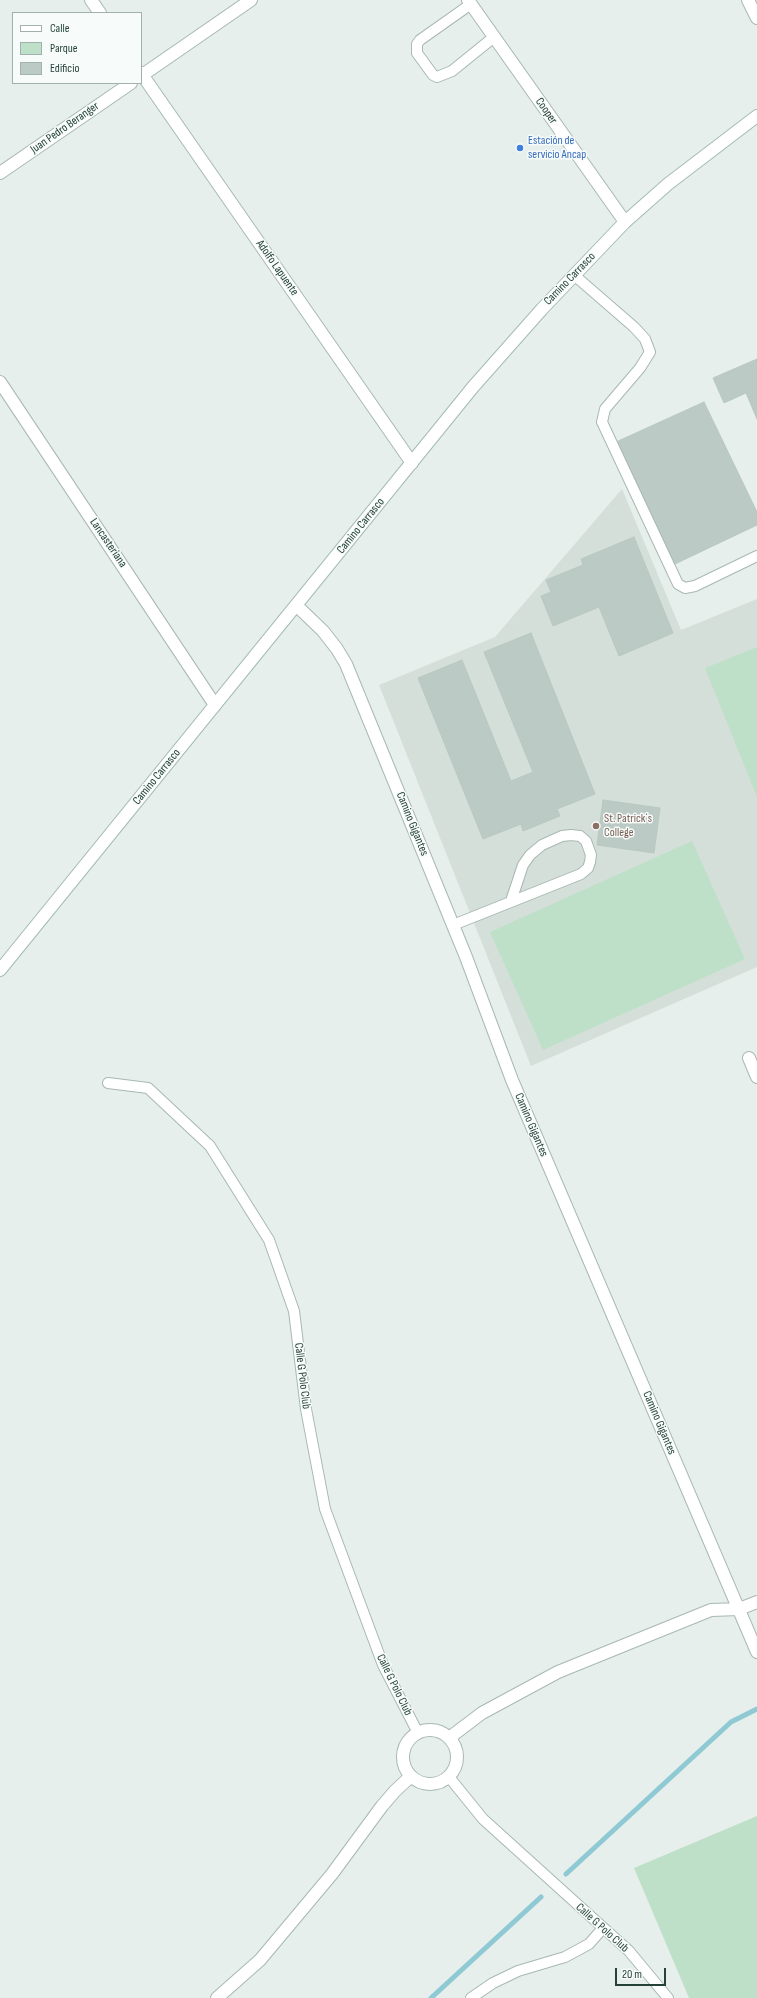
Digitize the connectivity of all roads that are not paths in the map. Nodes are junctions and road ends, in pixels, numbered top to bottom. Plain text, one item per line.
1 (91, 0) edge
2 (251, 0) edge
3 (748, 0) edge
4 (470, 2) edge
5 (99, 12) edge
6 (757, 18) edge
7 (494, 37) junction
8 (142, 74) edge
9 (142, 76) edge
10 (129, 84) edge
11 (757, 116) edge
12 (0, 173) edge
13 (625, 222) junction
14 (574, 275) junction
15 (0, 382) edge
16 (412, 464) junction
17 (757, 556) edge
18 (297, 606) junction
19 (215, 705) junction
20 (511, 901) junction
21 (453, 925) junction
22 (1, 968) edge
23 (749, 1058) dead end
24 (757, 1076) edge
25 (108, 1083) dead end
26 (757, 1602) edge
27 (739, 1609) junction
28 (757, 1652) edge
29 (418, 1733) junction
30 (449, 1738) junction
31 (410, 1776) junction
32 (449, 1777) junction
33 (603, 1928) junction
34 (217, 1998) edge
35 (471, 1998) edge
36 (668, 1998) edge

1 - 5 street
2 - 8 street
3 - 6 street
4 - 7 street, Cooper
4 - 7 lane
7 - 13 street, Cooper
9 - 16 street, Adolfo Lapuente
10 - 12 street, Juan Pedro Beranger
11 - 13 street, Camino Carrasco
13 - 14 street, Camino Carrasco
14 - 16 street, Camino Carrasco
14 - 17 lane
15 - 19 street, Lancasteriana
16 - 18 street, Camino Carrasco
18 - 19 street, Camino Carrasco
18 - 21 street, Camino Gigantes
19 - 22 street, Camino Carrasco
20 - 20 lane
20 - 21 lane
21 - 27 street, Camino Gigantes
23 - 24 street
25 - 29 lane, Calle G Polo Club
26 - 27 street
27 - 28 street, Camino Gigantes
27 - 30 street
29 - 30 street
29 - 31 street
30 - 32 street
31 - 32 street
31 - 34 street
32 - 33 lane, Calle G Polo Club
33 - 35 lane
33 - 36 lane, Calle G Polo Club

